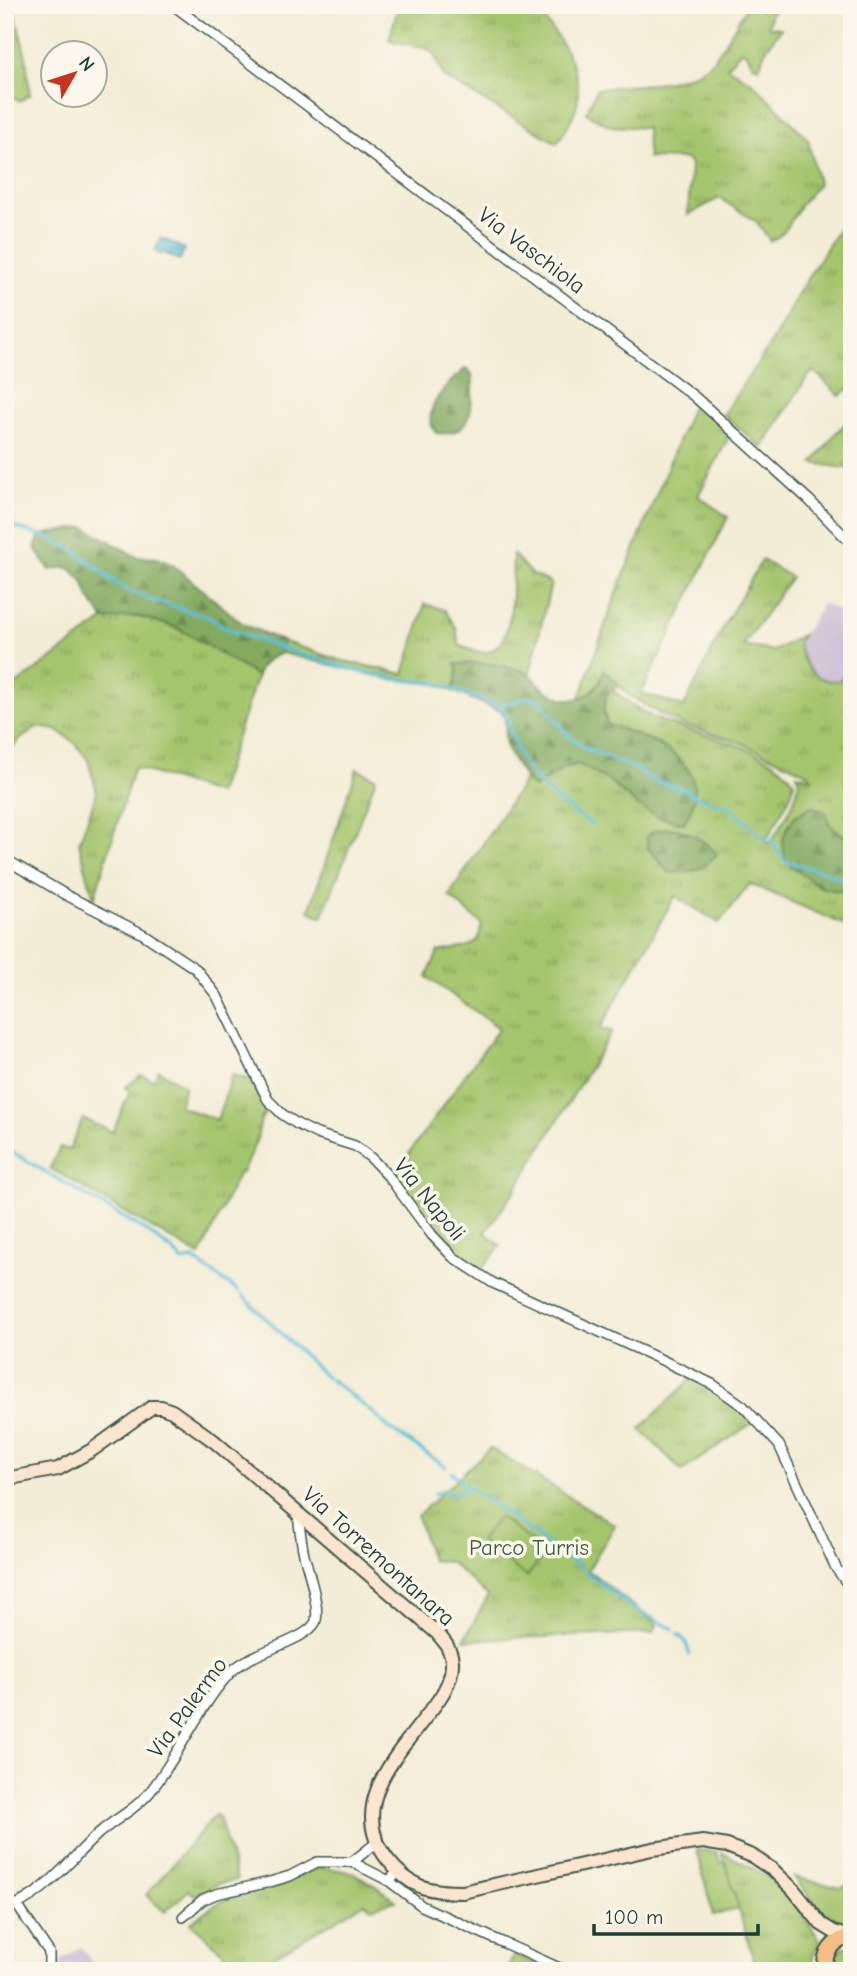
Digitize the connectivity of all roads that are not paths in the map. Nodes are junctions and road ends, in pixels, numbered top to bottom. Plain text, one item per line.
1 (173, 5) edge
2 (852, 544) edge
3 (5, 859) edge
4 (5, 1479) edge
5 (298, 1511) junction
6 (852, 1590) edge
7 (376, 1843) junction
8 (352, 1862) junction
9 (394, 1877) junction
10 (17, 1905) junction
11 (5, 1909) edge
12 (811, 1912) junction
13 (183, 1917) dead end
14 (850, 1937) edge
15 (824, 1964) edge
16 (49, 1971) edge
17 (566, 1971) edge

1 - 2 street, Via Vaschiola
3 - 6 street, Via Napoli
4 - 5 street, Via Torremontanara
5 - 7 street, Via Torremontanara
5 - 10 street, Via Palermo
7 - 8 street
7 - 9 street, Via Torremontanara
8 - 9 street
8 - 13 street
9 - 12 street, Via Torremontanara
9 - 17 street, Via Torremontanara
10 - 11 street, Via Palermo
10 - 16 street
12 - 14 street, Via Torremontanara
12 - 15 street, Via Torremontanara
14 - 15 main road

